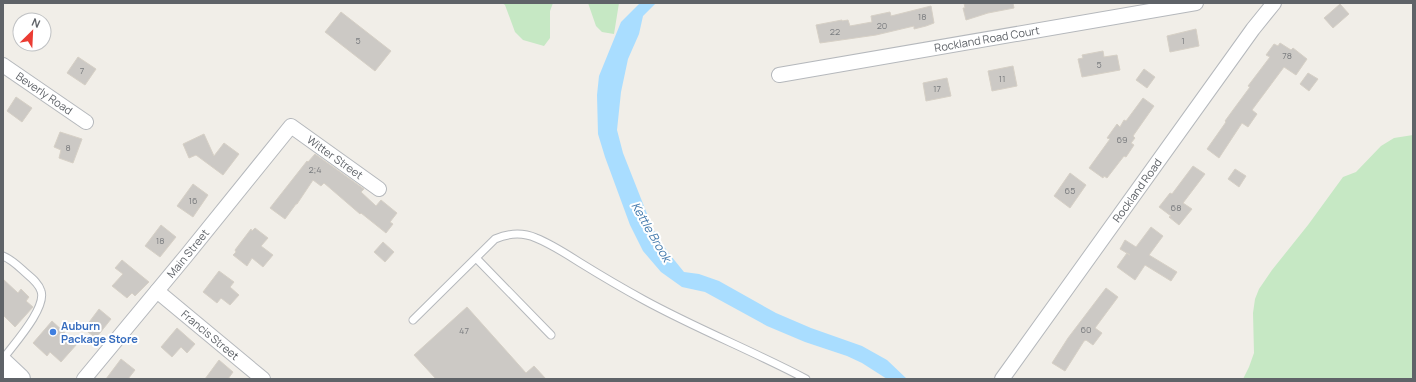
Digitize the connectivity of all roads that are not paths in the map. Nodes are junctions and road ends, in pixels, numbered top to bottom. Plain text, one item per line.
1 (1196, 3) edge
2 (1274, 3) edge
3 (3, 64) edge
4 (779, 75) dead end
5 (86, 122) dead end
6 (291, 126) joint
7 (379, 189) dead end
8 (3, 256) edge
9 (476, 258) junction
10 (157, 291) junction
11 (413, 320) dead end
12 (550, 335) dead end
13 (3, 359) edge
14 (3, 363) edge
15 (20, 379) edge
16 (84, 379) edge
17 (263, 379) edge
18 (806, 379) edge
19 (1002, 379) edge

1 - 4 street, Rockland Road Court
2 - 19 street, Rockland Road
3 - 5 street, Beverly Road
6 - 7 street, Witter Street
6 - 10 street, Main Street
8 - 13 lane
9 - 11 lane
9 - 12 lane
9 - 18 lane
10 - 16 street, Main Street
10 - 17 street, Francis Street
14 - 15 main road

